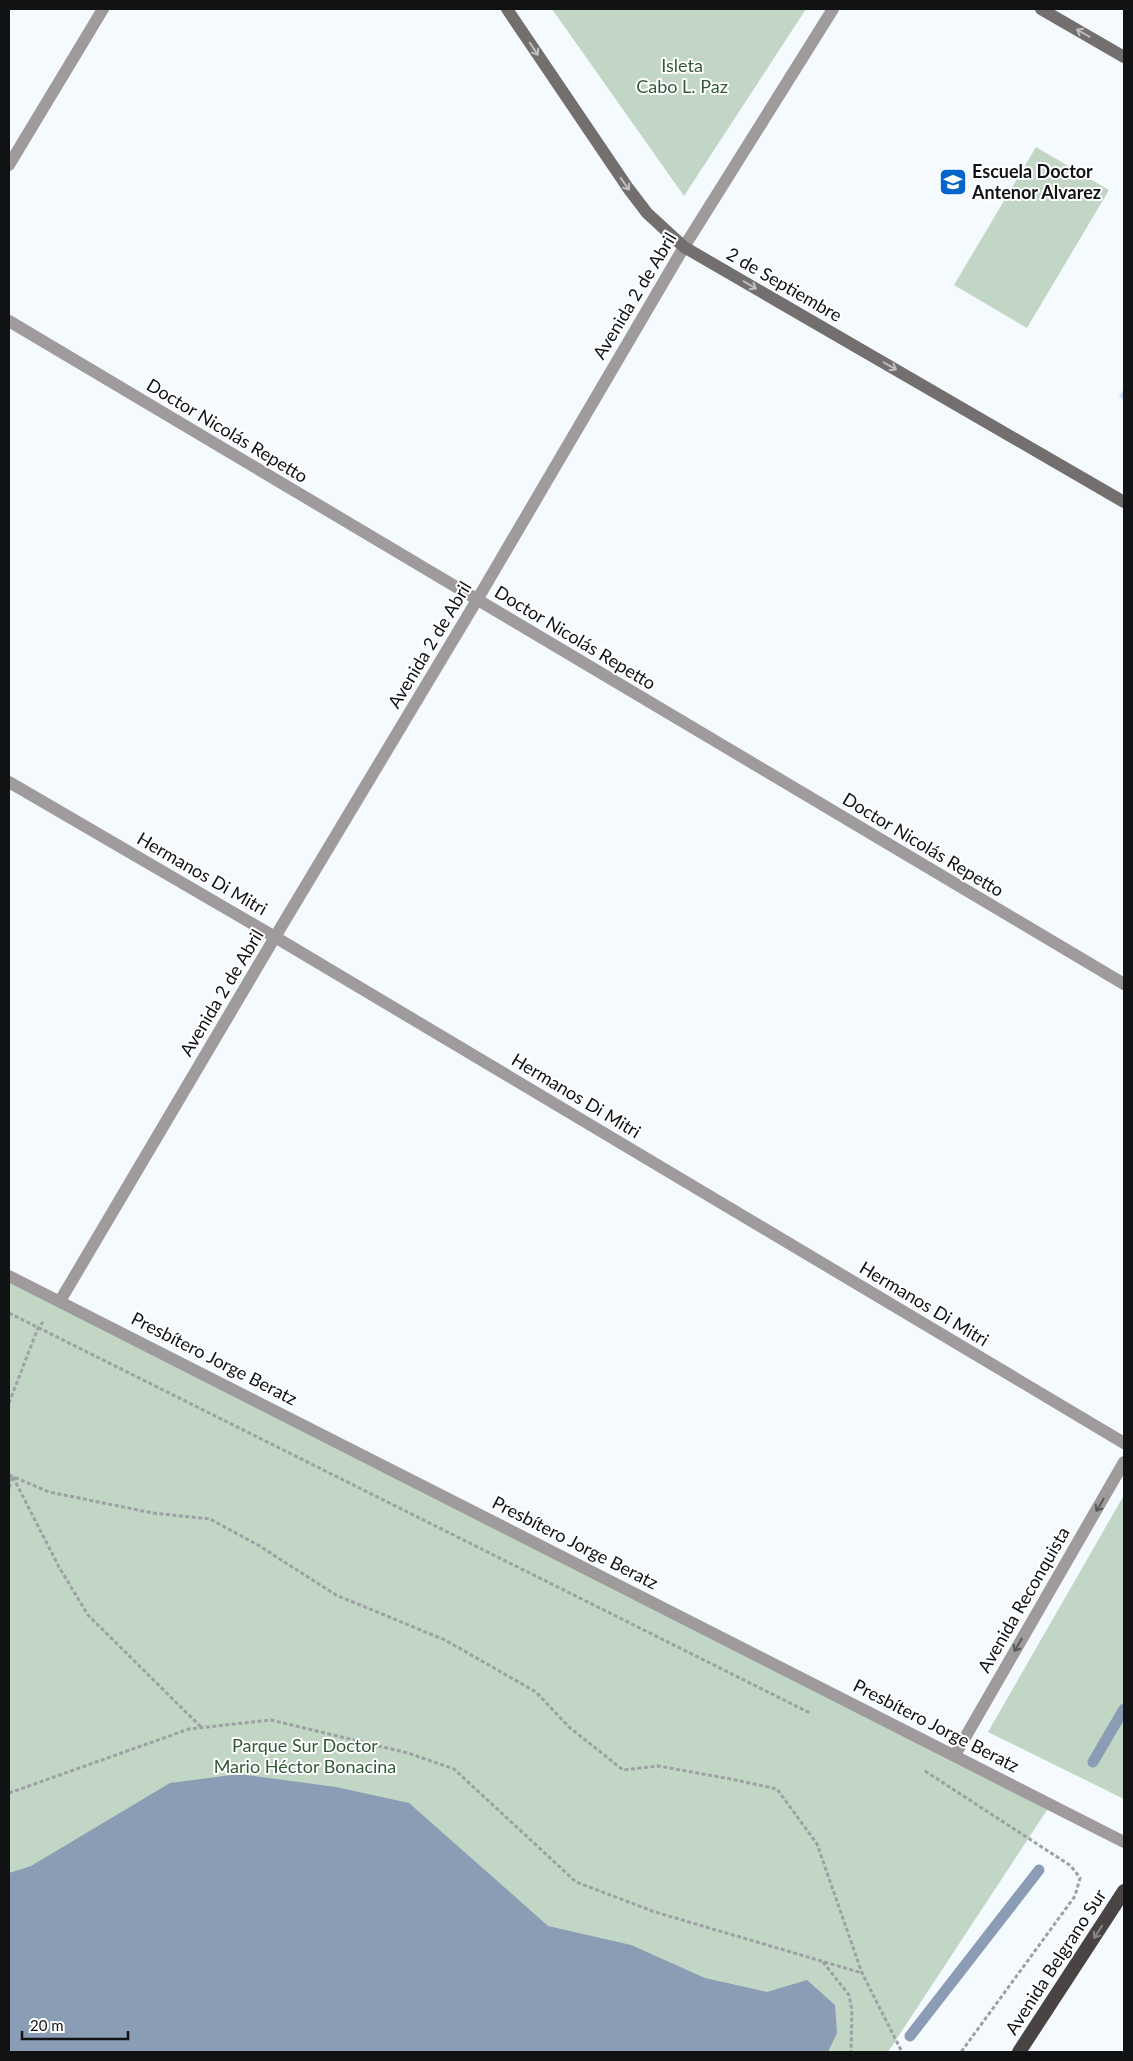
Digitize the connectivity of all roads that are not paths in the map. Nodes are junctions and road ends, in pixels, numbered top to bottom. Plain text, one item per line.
1 (103, 9) edge
2 (507, 9) edge
3 (832, 9) edge
4 (1041, 9) edge
5 (1124, 57) edge
6 (9, 165) edge
7 (684, 247) junction
8 (9, 321) edge
9 (1124, 502) edge
10 (477, 600) junction
11 (9, 782) edge
12 (275, 937) junction
13 (1124, 984) edge
14 (9, 1276) edge
15 (60, 1301) junction
16 (1124, 1444) edge
17 (1124, 1462) edge
18 (955, 1755) junction
19 (1124, 1842) edge
20 (1124, 1891) edge
21 (1019, 2052) edge

1 - 6 street
2 -> 7 main road, 2 de Septiembre
3 - 7 street, Avenida 2 de Abril
5 -> 4 main road
7 -> 9 main road, 2 de Septiembre
7 - 10 street, Avenida 2 de Abril
8 - 10 street, Doctor Nicolás Repetto
10 - 12 street, Avenida 2 de Abril
10 - 13 street, Doctor Nicolás Repetto
11 - 12 street, Hermanos Di Mitri
12 - 15 street, Avenida 2 de Abril
12 - 16 street, Hermanos Di Mitri
14 - 15 street, Presbítero Jorge Beratz
15 - 18 street, Presbítero Jorge Beratz
17 -> 18 street, Avenida Reconquista
18 - 19 street, Presbítero Jorge Beratz
20 -> 21 highway, Avenida Belgrano Sur

